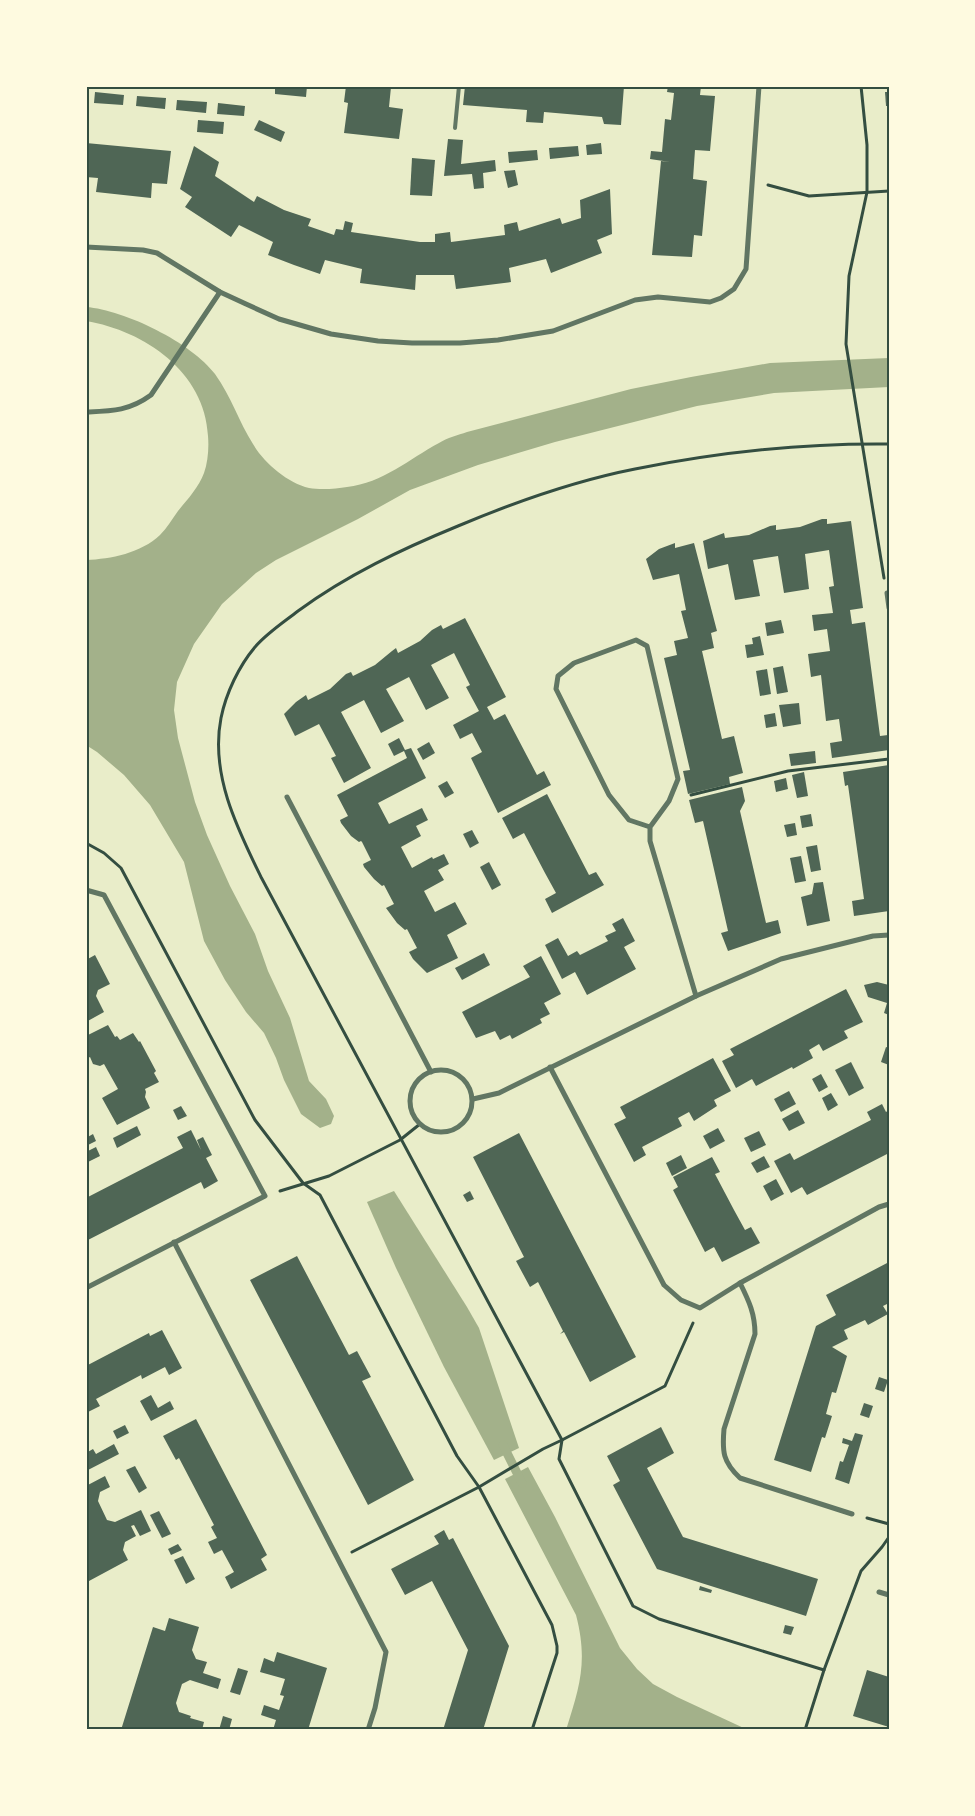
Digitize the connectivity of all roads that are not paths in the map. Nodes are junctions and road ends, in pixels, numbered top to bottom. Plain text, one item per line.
1 (459, 86) edge
2 (759, 86) edge
3 (456, 128) dead end
4 (86, 247) edge
5 (220, 292) junction
6 (86, 412) edge
7 (888, 593) edge
8 (889, 608) edge
9 (287, 798) dead end
10 (650, 827) junction
11 (86, 890) edge
12 (889, 935) edge
13 (696, 996) junction
14 (550, 1067) junction
15 (431, 1072) junction
16 (473, 1099) junction
17 (889, 1204) edge
18 (174, 1242) junction
19 (740, 1283) junction
20 (86, 1288) edge
21 (852, 1514) road end
22 (879, 1592) dead end
23 (889, 1595) edge
24 (368, 1730) edge

1 - 3 lane
2 - 5 street
4 - 5 street
5 - 6 street
7 - 8 street
9 - 15 street
10 - 10 street
10 - 13 street
11 - 18 street
12 - 13 street
13 - 14 street
14 - 16 street
14 - 19 street
15 - 16 street
15 - 16 street
17 - 19 street
18 - 20 street
18 - 24 street
19 - 21 street
22 - 23 street

